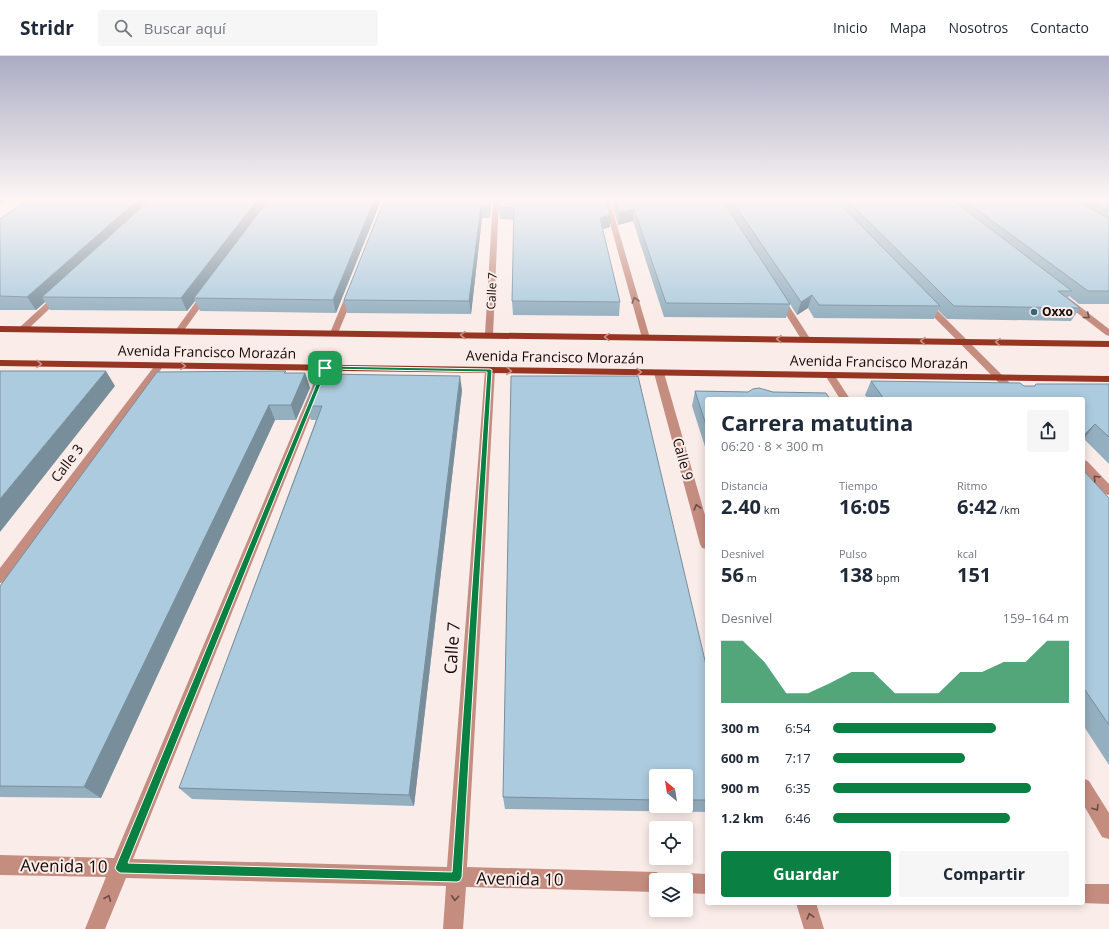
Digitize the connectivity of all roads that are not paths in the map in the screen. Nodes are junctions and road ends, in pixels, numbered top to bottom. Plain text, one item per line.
1 (494, 239) edge
2 (618, 239) edge
3 (354, 284) edge
4 (212, 287) edge
5 (63, 292) edge
6 (776, 293) edge
7 (1059, 294) edge
8 (918, 296) edge
9 (0, 329) edge
10 (23, 329) junction
11 (179, 331) junction
12 (334, 333) junction
13 (1109, 333) edge
14 (489, 336) junction
15 (646, 338) junction
16 (806, 340) junction
17 (962, 342) junction
18 (1109, 344) edge
19 (0, 363) edge
20 (159, 366) junction
21 (325, 368) junction
22 (490, 370) junction
23 (660, 373) junction
24 (830, 375) junction
25 (1001, 378) junction
26 (1109, 379) edge
27 (844, 397) edge
28 (1019, 397) edge
29 (1085, 466) edge
30 (1109, 491) edge
31 (705, 537) edge
32 (0, 578) edge
33 (1085, 790) edge
34 (1109, 830) edge
35 (0, 865) edge
36 (120, 868) junction
37 (457, 877) junction
38 (649, 882) edge
39 (693, 883) edge
40 (705, 884) edge
41 (1085, 894) edge
42 (1109, 894) edge
43 (807, 905) edge
44 (95, 929) edge
45 (453, 929) edge
46 (814, 929) edge

1 - 14 street, Calle 7
15 -> 2 street
3 - 12 street
4 - 11 street
5 - 10 street
6 - 16 street
7 -> 13 street
8 - 17 street
9 - 10 main road, Avenida Francisco Morazán
10 - 11 main road, Avenida Francisco Morazán
11 - 12 main road, Avenida Francisco Morazán
14 -> 12 main road, Avenida Francisco Morazán
15 -> 14 main road, Avenida Francisco Morazán
16 -> 15 main road, Avenida Francisco Morazán
17 -> 16 main road, Avenida Francisco Morazán
18 -> 17 main road, Avenida Francisco Morazán
17 - 25 street
19 -> 20 main road, Avenida Francisco Morazán
20 -> 21 main road, Avenida Francisco Morazán
20 - 32 street, Calle 3
21 - 22 main road, Avenida Francisco Morazán
21 - 36 street
22 -> 23 main road, Avenida Francisco Morazán
22 - 37 street, Calle 7
23 - 24 main road, Avenida Francisco Morazán
31 -> 23 street, Calle 9
24 - 25 main road, Avenida Francisco Morazán
24 - 27 street
25 - 26 main road, Avenida Francisco Morazán
25 - 28 street
30 -> 29 street
33 -> 34 street
35 - 36 street, Avenida 10
36 - 37 street, Avenida 10
44 -> 36 street
37 - 38 street, Avenida 10
37 -> 45 street, Calle 7
39 - 40 street
41 - 42 street
46 -> 43 street

